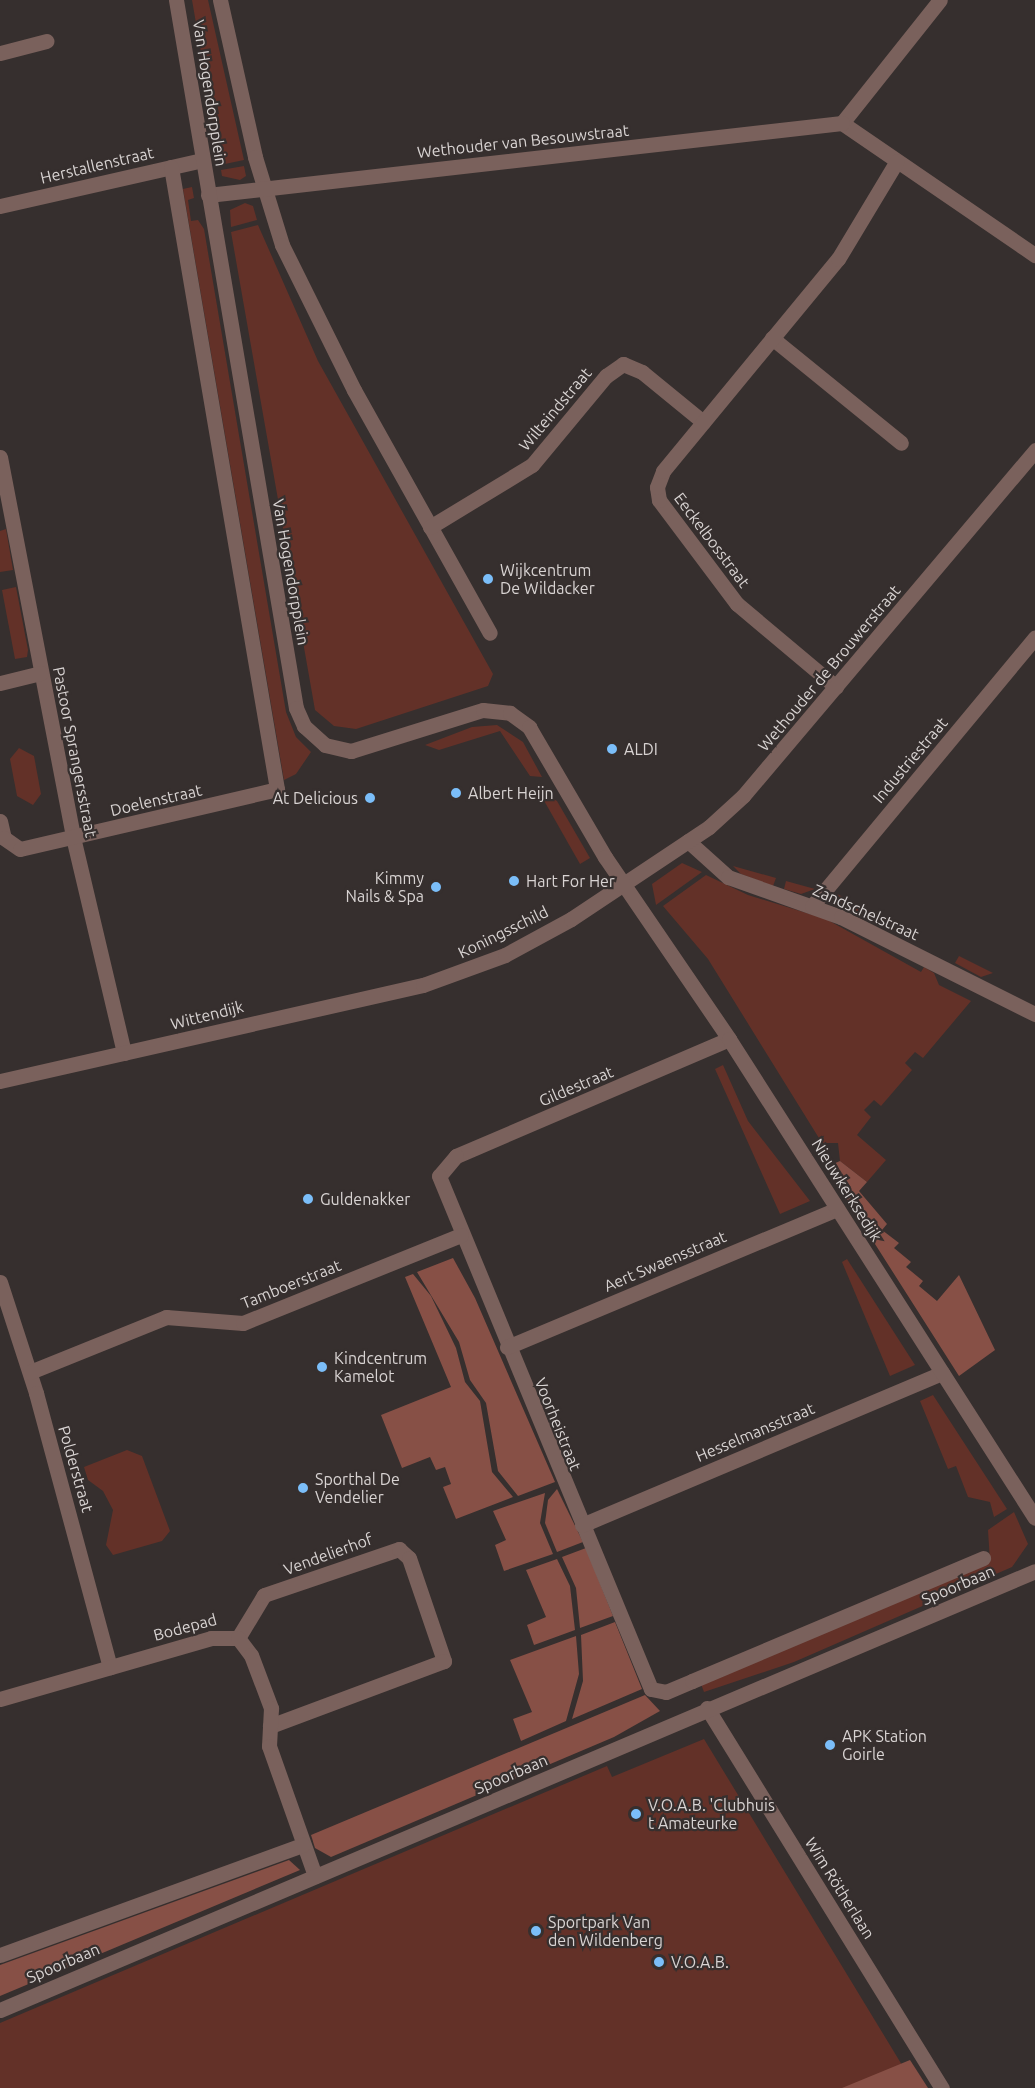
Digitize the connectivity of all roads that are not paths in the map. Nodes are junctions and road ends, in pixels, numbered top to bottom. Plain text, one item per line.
1 (176, 0) edge
2 (220, 0) edge
3 (940, 0) edge
4 (46, 41) dead end
5 (0, 53) edge
6 (842, 123) junction
7 (202, 160) junction
8 (897, 161) junction
9 (171, 167) junction
10 (263, 188) junction
11 (208, 195) junction
12 (0, 206) edge
13 (1035, 255) edge
14 (772, 338) junction
15 (703, 422) junction
16 (901, 443) dead end
17 (1035, 450) edge
18 (0, 457) edge
19 (430, 527) junction
20 (490, 633) dead end
21 (1035, 637) edge
22 (41, 673) junction
23 (0, 683) edge
24 (836, 687) junction
25 (0, 821) edge
26 (74, 837) junction
27 (687, 842) junction
28 (626, 884) junction
29 (812, 906) junction
30 (423, 985) joint
31 (1035, 1014) edge
32 (729, 1039) junction
33 (124, 1053) junction
34 (0, 1081) edge
35 (441, 1170) joint
36 (837, 1209) junction
37 (461, 1235) junction
38 (0, 1282) edge
39 (507, 1347) junction
40 (30, 1372) junction
41 (942, 1373) junction
42 (1035, 1518) edge
43 (582, 1525) junction
44 (983, 1558) dead end
45 (1035, 1571) edge
46 (238, 1638) junction
47 (110, 1667) junction
48 (651, 1689) joint
49 (0, 1699) edge
50 (707, 1708) junction
51 (270, 1725) junction
52 (303, 1845) junction
53 (315, 1876) junction
54 (0, 1955) edge
55 (0, 2010) edge
56 (942, 2088) edge

1 - 7 street, Van Hogendorpplein
2 - 10 street, Van Hogendorpplein
3 - 6 street
4 - 5 street
6 - 8 street
6 - 10 street, Wethouder van Besouwstraat
7 - 9 street, Herstallenstraat
7 - 11 street, Van Hogendorpplein
8 - 13 street
8 - 14 street, Eeckelbosstraat
9 - 12 street, Herstallenstraat
9 - 26 street, Doelenstraat
10 - 11 street, Wethouder van Besouwstraat
10 - 19 street, Van Hogendorpplein
11 - 28 street, Van Hogendorpplein
14 - 15 street, Eeckelbosstraat
14 - 16 street
15 - 19 street, Wilteindstraat
15 - 24 street, Eeckelbosstraat
17 - 24 street, Wethouder de Brouwerstraat
18 - 22 street, Pastoor Sprangersstraat
19 - 20 street, Van Hogendorpplein
21 - 29 street, Industriestraat
22 - 23 street
22 - 26 street, Pastoor Sprangersstraat
24 - 27 street, Wethouder de Brouwerstraat
25 - 26 street, Doelenstraat
26 - 33 street, Pastoor Sprangersstraat
27 - 28 street, Wethouder de Brouwerstraat
27 - 29 street, Zandschelstraat
28 - 30 street, Koningsschild
28 - 32 street, Nieuwkerksedijk
29 - 31 street, Zandschelstraat
30 - 33 street, Wittendijk
32 - 35 street, Gildestraat
32 - 36 street, Nieuwkerksedijk
33 - 34 street, Wittendijk
35 - 37 street, Voorheistraat
36 - 39 street, Aert Swaensstraat
36 - 41 street, Nieuwkerksedijk
37 - 39 street, Voorheistraat
37 - 40 street, Tamboerstraat
38 - 40 street, Polderstraat
39 - 43 street, Voorheistraat
40 - 47 street, Polderstraat
41 - 42 street, Nieuwkerksedijk
41 - 43 street, Hesselmansstraat
43 - 48 street, Voorheistraat
44 - 48 street, Spoorbaan
45 - 50 street, Spoorbaan
46 - 47 street, Bodepad
46 - 51 street, Bodepad
46 - 51 street, Vendelierhof
47 - 49 street, Bodepad
50 - 53 street, Spoorbaan
50 - 56 street, Wim Rötherlaan
51 - 52 street, Bodepad
52 - 53 street, Bodepad
52 - 54 street, Spoorbaan
53 - 55 street, Spoorbaan

